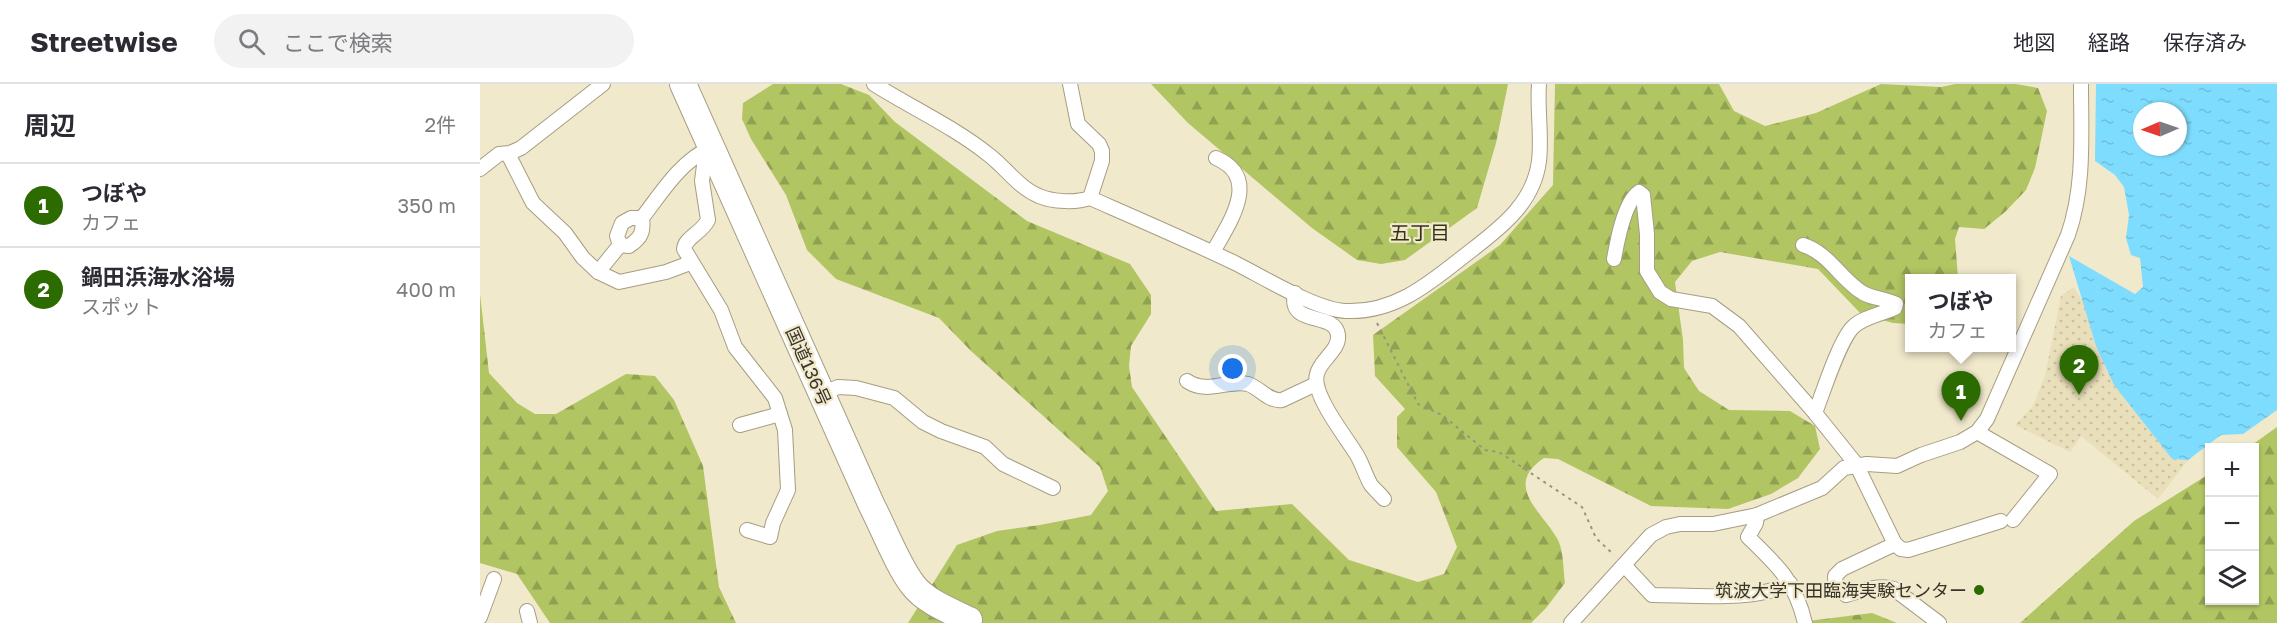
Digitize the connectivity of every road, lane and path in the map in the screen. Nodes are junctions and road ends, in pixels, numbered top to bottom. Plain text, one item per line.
1 (603, 84) edge
2 (683, 84) edge
3 (874, 84) edge
4 (893, 84) edge
5 (1070, 84) edge
6 (1539, 84) edge
7 (2081, 84) edge
8 (899, 98) junction
9 (709, 148) junction
10 (508, 154) junction
11 (1216, 159) dead end
12 (480, 169) edge
13 (1090, 198) junction
14 (642, 218) junction
15 (620, 245) junction
16 (1803, 245) dead end
17 (1213, 252) junction
18 (1614, 259) dead end
19 (690, 264) junction
20 (598, 273) junction
21 (1295, 293) junction
22 (1356, 311) junction
23 (2016, 352) edge
24 (2016, 352) edge
25 (1187, 381) dead end
26 (1316, 384) junction
27 (822, 394) junction
28 (1815, 412) junction
29 (780, 414) junction
30 (740, 425) dead end
31 (1977, 432) junction
32 (1857, 464) junction
33 (1053, 488) dead end
34 (1384, 499) dead end
35 (1757, 515) junction
36 (747, 530) dead end
37 (1895, 544) junction
38 (1624, 565) junction
39 (494, 579) dead end
40 (1791, 583) junction
41 (480, 617) edge
42 (969, 620) dead end
43 (1571, 623) edge
44 (1806, 623) edge
45 (1939, 623) edge

1 - 10 street
2 - 9 highway, 国道136号
3 - 8 street
4 - 8 street
5 - 13 street
6 - 22 street
7 - 24 street
8 - 13 street
9 - 14 street
9 - 19 street
9 - 27 highway, 国道136号
10 - 12 street
10 - 20 street
11 - 17 street
13 - 17 street
14 - 15 street
14 - 15 street
15 - 20 street
16 - 28 street
17 - 21 street
18 - 28 street
19 - 20 street
19 - 29 street
21 - 22 street
21 - 26 street
22 - 38 path
23 - 31 street
25 - 26 street
26 - 34 street
27 - 33 street
27 - 42 highway, 国道136号
28 - 32 street
29 - 30 street
29 - 36 street
31 - 32 street
31 - 37 street
32 - 35 street
32 - 37 street
35 - 38 street
35 - 40 street
37 - 45 street
38 - 40 street
38 - 43 street
39 - 41 street
40 - 44 street

